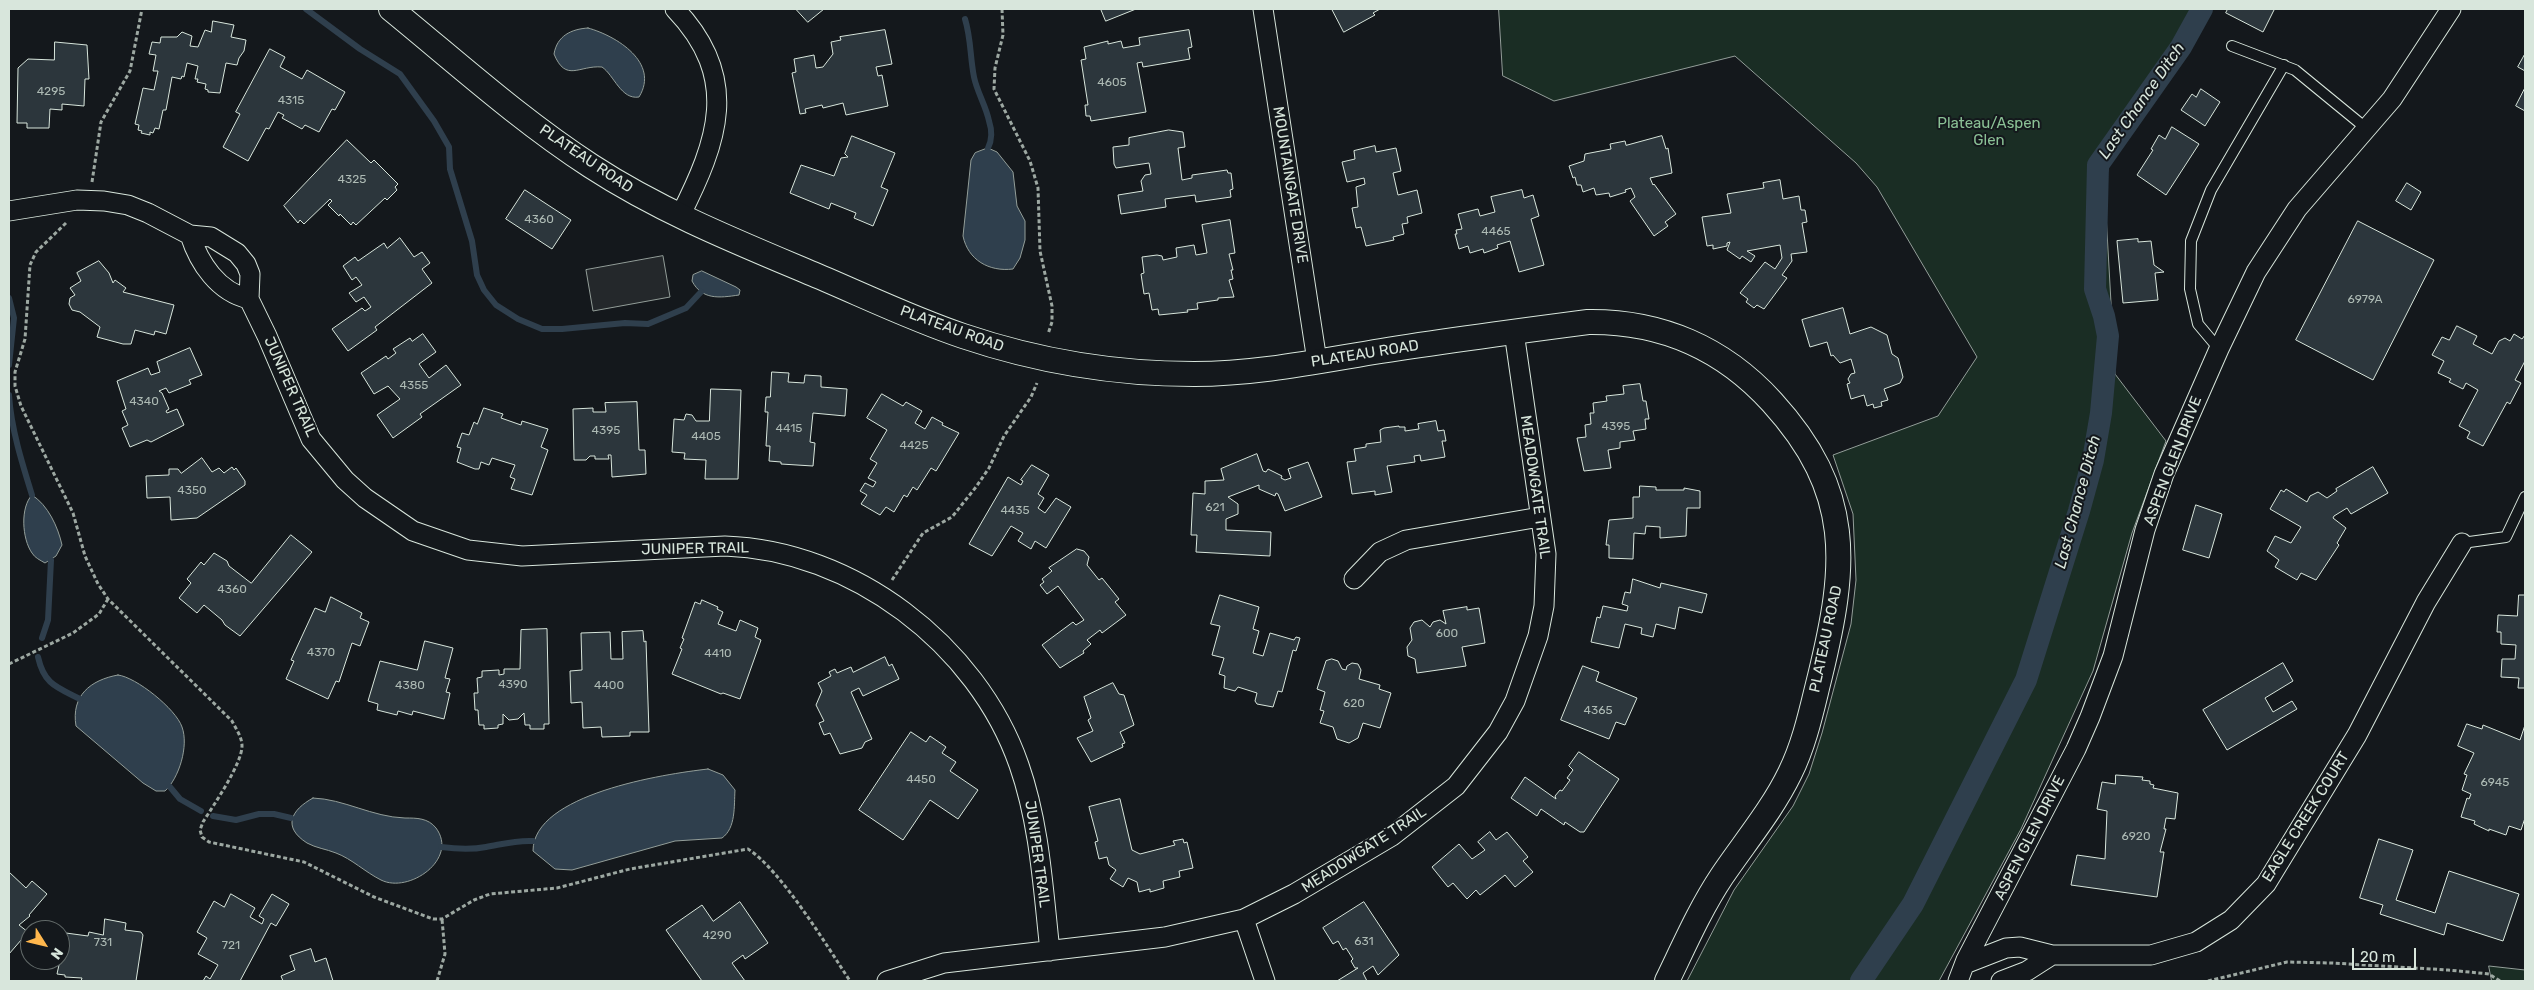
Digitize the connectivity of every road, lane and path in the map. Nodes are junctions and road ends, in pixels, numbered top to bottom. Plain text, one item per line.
1 (142, 9) edge
2 (391, 9) edge
3 (675, 9) edge
4 (1002, 9) edge
5 (1263, 9) edge
6 (2451, 9) edge
7 (2232, 46) dead end
8 (2284, 65) junction
9 (2367, 129) junction
10 (84, 200) junction
11 (9, 211) edge
12 (680, 216) junction
13 (190, 235) junction
14 (249, 299) junction
15 (1514, 332) junction
16 (1048, 334) dead end
17 (2219, 349) junction
18 (1317, 361) junction
19 (1037, 383) dead end
20 (2525, 498) edge
21 (1540, 517) junction
22 (2462, 543) joint
23 (1354, 578) dead end
24 (880, 596) junction
25 (108, 599) junction
26 (9, 664) edge
27 (442, 919) junction
28 (1244, 919) junction
29 (1050, 951) junction
30 (2052, 955) junction
31 (1961, 973) edge
32 (437, 981) edge
33 (850, 981) edge
34 (888, 981) edge
35 (1265, 981) edge
36 (1667, 981) edge
37 (2001, 981) edge
38 (2208, 981) edge
39 (2500, 981) edge

1 - 10 path
2 - 12 street, PLATEAU ROAD
3 - 12 street
4 - 16 path
5 - 18 street, MOUNTAINGATE DRIVE
6 - 9 street, ASPEN GLEN DRIVE
7 - 8 lane
8 - 9 lane
8 - 17 lane
9 - 17 street, ASPEN GLEN DRIVE
10 - 11 street, JUNIPER TRAIL
10 - 13 street, JUNIPER TRAIL
10 - 25 path
12 - 18 street, PLATEAU ROAD
13 - 14 street
13 - 14 street, JUNIPER TRAIL
14 - 24 street, JUNIPER TRAIL
15 - 18 street, PLATEAU ROAD
15 - 21 street, MEADOWGATE TRAIL
15 - 36 street, PLATEAU ROAD
17 - 31 street, ASPEN GLEN DRIVE
19 - 24 path
20 - 22 lane
21 - 23 street
21 - 28 street, MEADOWGATE TRAIL
22 - 30 street, EAGLE CREEK COURT
24 - 29 street, JUNIPER TRAIL
25 - 26 path
25 - 27 path
27 - 32 path
27 - 33 path
28 - 29 street, MEADOWGATE TRAIL
28 - 35 street
29 - 34 street, MEADOWGATE TRAIL
30 - 31 street, EAGLE CREEK COURT
30 - 37 street
38 - 39 path

